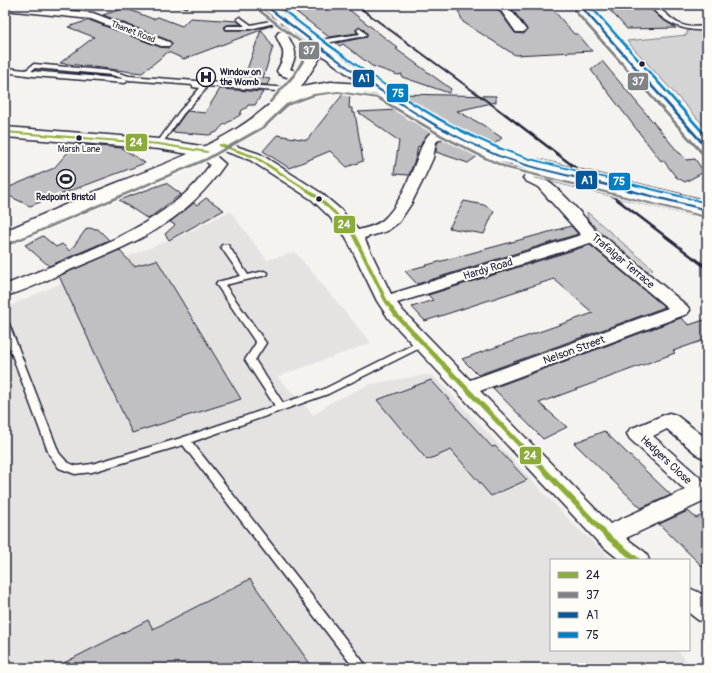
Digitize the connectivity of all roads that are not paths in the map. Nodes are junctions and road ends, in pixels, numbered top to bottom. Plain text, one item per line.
1 (264, 5) edge
2 (502, 5) edge
3 (579, 5) edge
4 (651, 5) edge
5 (5, 7) edge
6 (240, 19) dead end
7 (284, 20) junction
8 (250, 27) junction
9 (228, 28) dead end
10 (707, 28) edge
11 (296, 29) junction
12 (360, 30) dead end
13 (520, 30) dead end
14 (165, 44) dead end
15 (316, 45) junction
16 (5, 70) edge
17 (27, 72) junction
18 (301, 78) junction
19 (380, 91) junction
20 (286, 94) junction
21 (445, 130) junction
22 (5, 132) edge
23 (159, 144) junction
24 (707, 148) edge
25 (211, 150) junction
26 (534, 173) junction
27 (703, 209) edge
28 (6, 236) edge
29 (354, 236) junction
30 (591, 237) junction
31 (225, 248) dead end
32 (264, 273) dead end
33 (246, 278) junction
34 (5, 291) edge
35 (386, 301) junction
36 (681, 310) joint
37 (5, 324) edge
38 (423, 344) junction
39 (466, 389) junction
40 (281, 408) junction
41 (185, 441) junction
42 (707, 451) edge
43 (704, 492) edge
44 (607, 536) junction
45 (636, 559) edge
46 (690, 600) edge
47 (707, 612) edge
48 (362, 668) edge

1 - 7 main road
2 - 13 street
3 - 24 main road
4 - 10 lane
5 - 14 street, Thanet Road
6 - 8 lane
7 - 8 lane
7 - 11 main road
8 - 9 lane
11 - 15 main road
11 - 18 street
12 - 15 lane
15 - 18 main road
15 - 19 main road
16 - 17 lane
17 - 20 lane
17 - 23 lane
18 - 20 main road
19 - 20 main road
19 - 21 main road
20 - 25 main road
21 - 26 main road
21 - 29 street
22 - 23 main road
23 - 25 main road
25 - 28 main road
25 - 29 street
25 - 34 street
26 - 27 main road, bridge
26 - 30 street, Trafalgar Terrace
29 - 35 street
30 - 35 street, Hardy Road
30 - 36 street, Trafalgar Terrace
31 - 33 lane
32 - 33 lane
33 - 40 lane
35 - 38 street
36 - 39 street, Nelson Street
37 - 41 lane
38 - 39 street
38 - 40 lane
39 - 44 street
40 - 41 lane
41 - 48 lane
42 - 43 street, Hedgers Close
43 - 44 street, Hedgers Close
44 - 45 street
46 - 47 street

